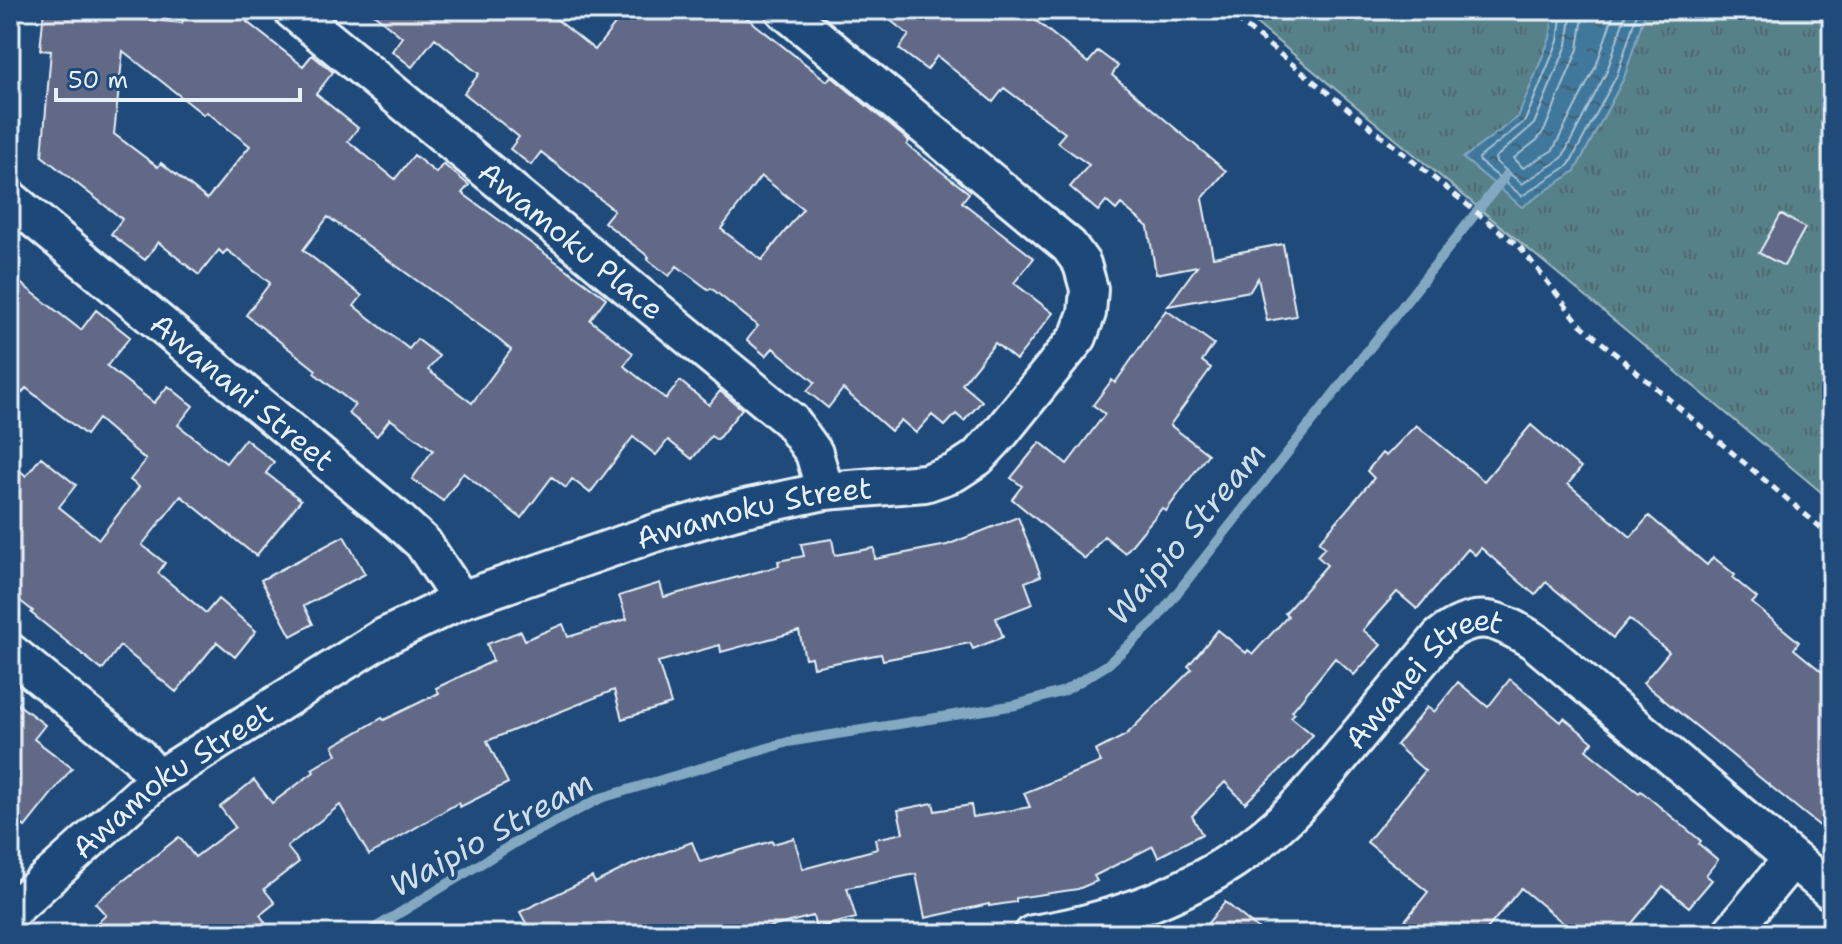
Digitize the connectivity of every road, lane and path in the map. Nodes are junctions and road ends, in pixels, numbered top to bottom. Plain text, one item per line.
1 (292, 10) edge
2 (784, 10) edge
3 (1225, 10) edge
4 (10, 199) edge
5 (825, 491) junction
6 (1832, 537) edge
7 (461, 600) junction
8 (10, 652) edge
9 (158, 779) junction
10 (1791, 860) junction
11 (1832, 892) edge
12 (10, 912) edge
13 (1033, 934) edge
14 (1730, 934) edge

1 - 5 street, Awamoku Place
2 - 5 street, Awamoku Street
3 - 6 path
4 - 7 street, Awanani Street
5 - 7 street, Awamoku Street
7 - 9 street, Awamoku Street
8 - 9 street
9 - 12 street, Awamoku Street
10 - 11 street, Awanei Street
10 - 13 street, Awanei Street
10 - 14 street

